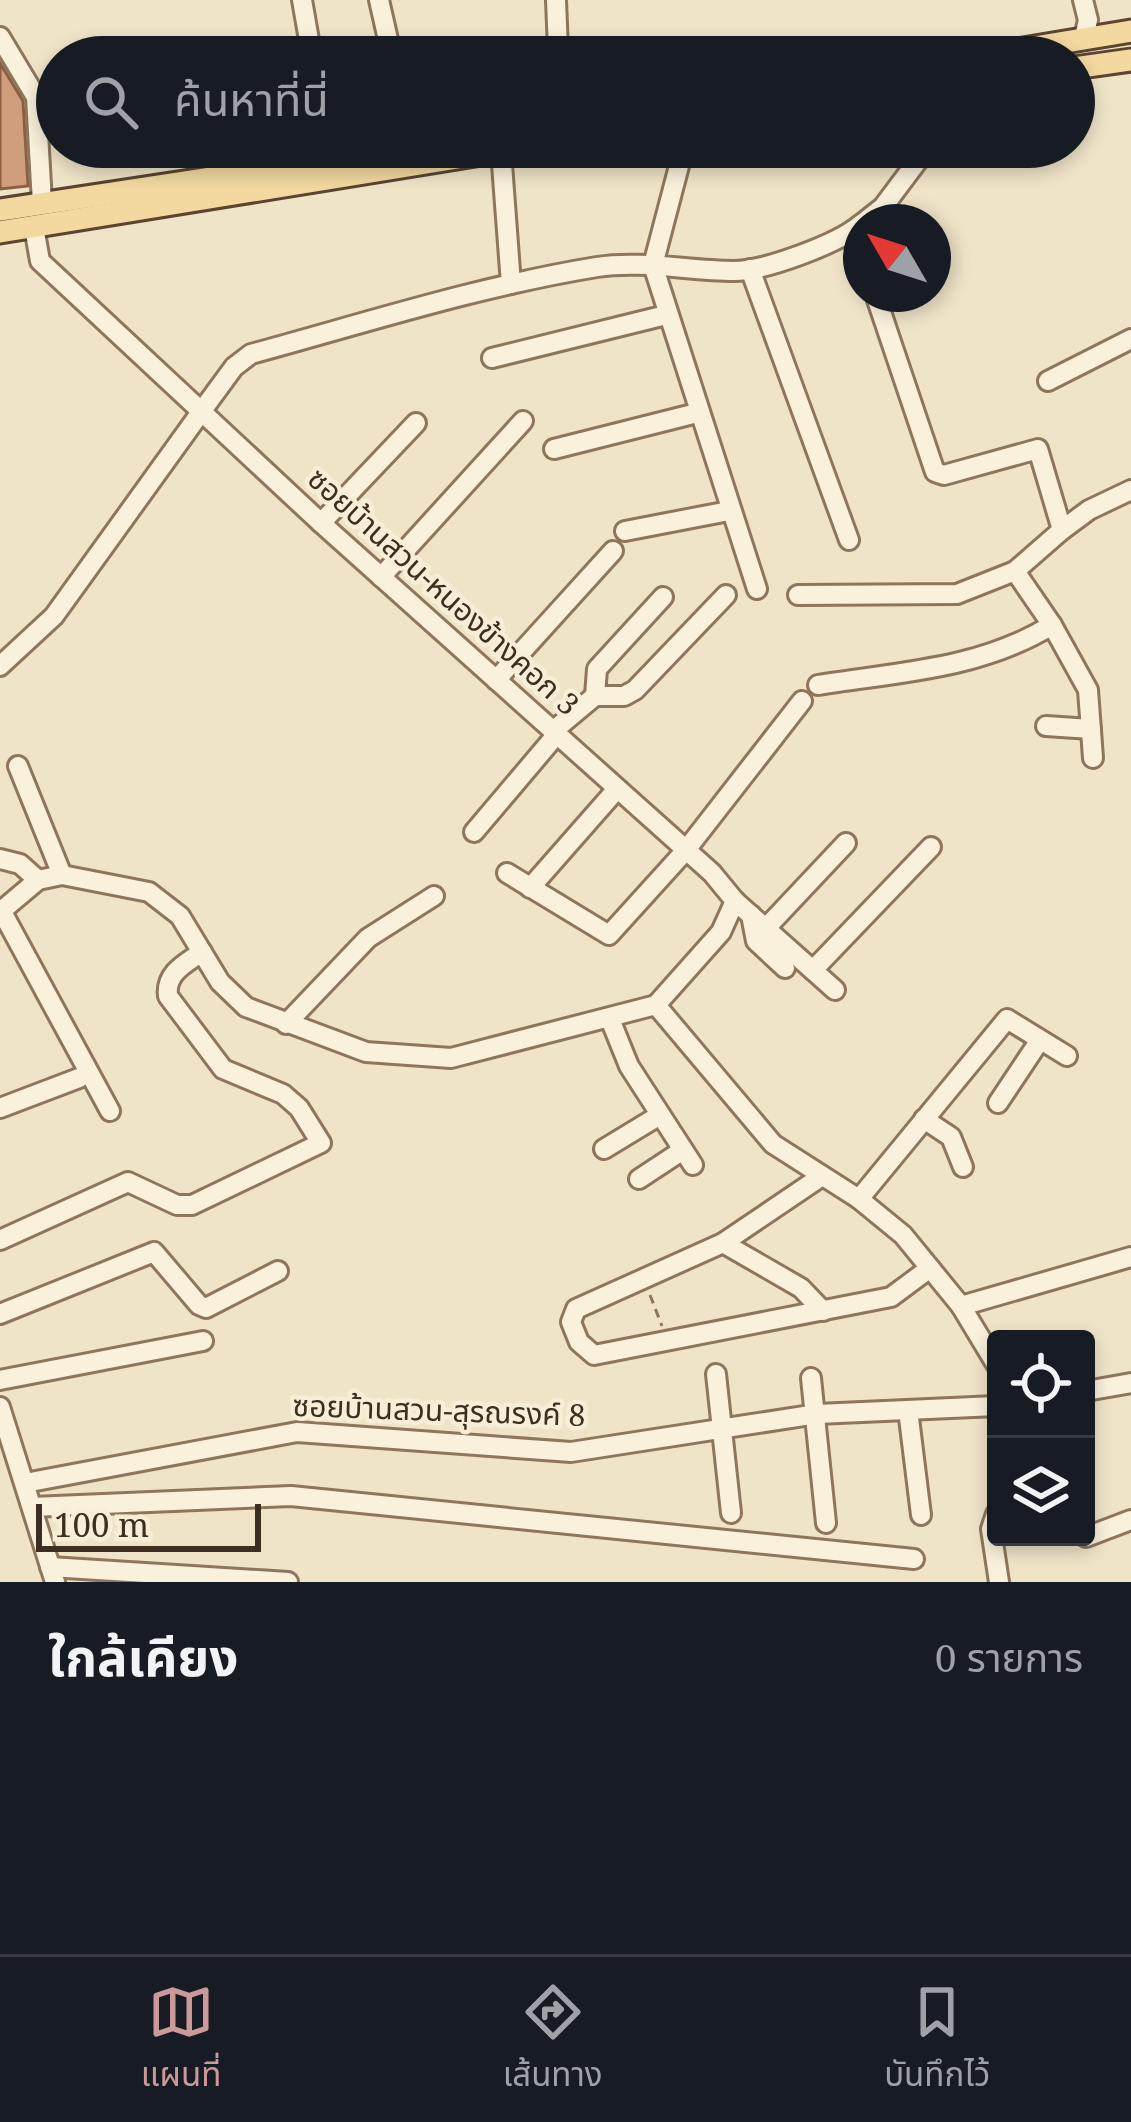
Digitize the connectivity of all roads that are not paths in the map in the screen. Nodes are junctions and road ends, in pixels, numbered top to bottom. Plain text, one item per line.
1 (302, 0) edge
2 (379, 0) edge
3 (556, 0) edge
4 (1083, 0) edge
5 (1131, 32) edge
6 (308, 36) edge
7 (387, 36) edge
8 (557, 36) edge
9 (1084, 36) edge
10 (0, 37) edge
11 (1095, 37) edge
12 (1131, 60) edge
13 (1095, 65) edge
14 (36, 97) edge
15 (40, 168) edge
16 (247, 168) edge
17 (397, 168) edge
18 (502, 168) edge
19 (678, 168) edge
20 (912, 168) edge
21 (42, 203) junction
22 (885, 204) edge
23 (0, 209) edge
24 (34, 227) junction
25 (0, 232) edge
26 (843, 234) edge
27 (652, 265) junction
28 (750, 268) junction
29 (511, 284) junction
30 (881, 312) edge
31 (666, 315) junction
32 (1131, 339) edge
33 (492, 358) dead end
34 (1048, 381) dead end
35 (201, 412) junction
36 (697, 413) junction
37 (523, 421) dead end
38 (416, 423) dead end
39 (554, 449) dead end
40 (1131, 490) edge
41 (729, 511) junction
42 (321, 523) junction
43 (1062, 530) junction
44 (626, 531) dead end
45 (849, 540) dead end
46 (613, 551) dead end
47 (1015, 571) junction
48 (381, 577) junction
49 (757, 589) dead end
50 (726, 595) dead end
51 (798, 595) dead end
52 (663, 597) dead end
53 (1052, 626) junction
54 (0, 666) edge
55 (496, 680) junction
56 (818, 685) dead end
57 (595, 696) junction
58 (802, 701) dead end
59 (1046, 726) dead end
60 (1090, 730) junction
61 (555, 733) junction
62 (1093, 758) dead end
63 (18, 766) dead end
64 (617, 789) junction
65 (474, 832) dead end
66 (846, 843) dead end
67 (931, 847) dead end
68 (686, 850) junction
69 (0, 859) edge
70 (506, 873) dead end
71 (62, 874) junction
72 (38, 880) junction
73 (530, 888) junction
74 (434, 896) dead end
75 (735, 901) junction
76 (1, 911) edge
77 (759, 921) junction
78 (202, 952) junction
79 (785, 968) dead end
80 (812, 970) junction
81 (835, 990) dead end
82 (656, 1005) junction
83 (610, 1019) junction
84 (286, 1024) junction
85 (1040, 1040) junction
86 (1067, 1056) dead end
87 (79, 1078) dead end
88 (998, 1103) dead end
89 (0, 1108) edge
90 (110, 1112) dead end
91 (660, 1115) junction
92 (924, 1119) junction
93 (604, 1149) dead end
94 (963, 1167) dead end
95 (822, 1176) junction
96 (639, 1179) dead end
97 (859, 1199) junction
98 (0, 1240) edge
99 (723, 1243) junction
100 (1131, 1257) edge
101 (930, 1268) junction
102 (278, 1271) dead end
103 (961, 1306) junction
104 (823, 1311) junction
105 (0, 1314) edge
106 (203, 1341) dead end
107 (987, 1349) edge
108 (716, 1374) dead end
109 (811, 1378) dead end
110 (0, 1380) edge
111 (1131, 1383) edge
112 (1095, 1389) edge
113 (987, 1406) edge
114 (0, 1407) edge
115 (908, 1410) junction
116 (817, 1414) junction
117 (724, 1426) junction
118 (25, 1484) junction
119 (32, 1507) junction
120 (730, 1514) dead end
121 (921, 1515) dead end
122 (1131, 1520) edge
123 (826, 1523) dead end
124 (1095, 1534) edge
125 (993, 1546) edge
126 (914, 1559) dead end
127 (53, 1575) edge
128 (288, 1582) edge
129 (999, 1582) edge

1 - 6 street
2 - 7 street
3 - 8 street
4 - 9 street
5 - 11 main road
10 - 14 street
12 - 13 main road
15 - 21 street
16 - 21 main road
17 - 24 main road
18 - 29 street
19 - 27 street
20 - 22 street
21 - 23 main road
24 - 25 main road
24 - 35 street, ซอยบ้านสวน-หนองข้างคอก 3
26 - 28 street
27 - 28 street
27 - 29 street
27 - 31 street
28 - 45 street
29 - 35 street
30 - 43 street
31 - 33 street
31 - 36 street
32 - 34 street
35 - 42 street, ซอยบ้านสวน-หนองข้างคอก 3
35 - 54 street
36 - 39 street
36 - 41 street
37 - 48 street
38 - 42 street
40 - 43 street
41 - 44 street
41 - 49 street
42 - 48 street, ซอยบ้านสวน-หนองข้างคอก 3
43 - 47 street
46 - 55 street
47 - 51 street
47 - 53 street
48 - 55 street, ซอยบ้านสวน-หนองข้างคอก 3
50 - 57 street
52 - 57 street
53 - 56 street
53 - 60 street
55 - 61 street, ซอยบ้านสวน-หนองข้างคอก 3
57 - 61 street
58 - 68 street
59 - 60 street
60 - 62 street
61 - 64 street, ซอยบ้านสวน-หนองข้างคอก 3
61 - 65 street
63 - 71 street
64 - 68 street, ซอยบ้านสวน-หนองข้างคอก 3
64 - 73 street
66 - 77 street
67 - 80 street
68 - 73 street
68 - 75 street, ซอยบ้านสวน-หนองข้างคอก 3
69 - 72 street
70 - 73 street
71 - 72 street
71 - 78 street
72 - 76 street
74 - 84 street
75 - 77 street, ซอยบ้านสวน-หนองข้างคอก 3
75 - 82 street
76 - 90 street
77 - 79 street
77 - 80 street, ซอยบ้านสวน-หนองข้างคอก 3
78 - 84 street
78 - 98 street
80 - 81 street, ซอยบ้านสวน-หนองข้างคอก 3
82 - 83 street
82 - 95 street
83 - 84 street
83 - 91 street
85 - 86 street
85 - 88 street
85 - 92 street
87 - 89 street
91 - 93 street
91 - 96 street
92 - 94 street
92 - 97 street
95 - 97 street
95 - 99 street
97 - 101 street
99 - 104 street
99 - 104 street
100 - 103 street
101 - 103 street
101 - 104 street
102 - 105 street
103 - 107 street
106 - 110 street
108 - 117 street
109 - 116 street
111 - 112 street
113 - 115 street, ซอยบ้านสวน-สุรณรงค์ 8
114 - 118 street
115 - 116 street, ซอยบ้านสวน-สุรณรงค์ 8
115 - 121 street
116 - 117 street, ซอยบ้านสวน-สุรณรงค์ 8
116 - 123 street
117 - 118 street, ซอยบ้านสวน-สุรณรงค์ 8
117 - 120 street
118 - 119 street
119 - 126 street
119 - 127 street
122 - 124 street
125 - 129 street
127 - 128 street

